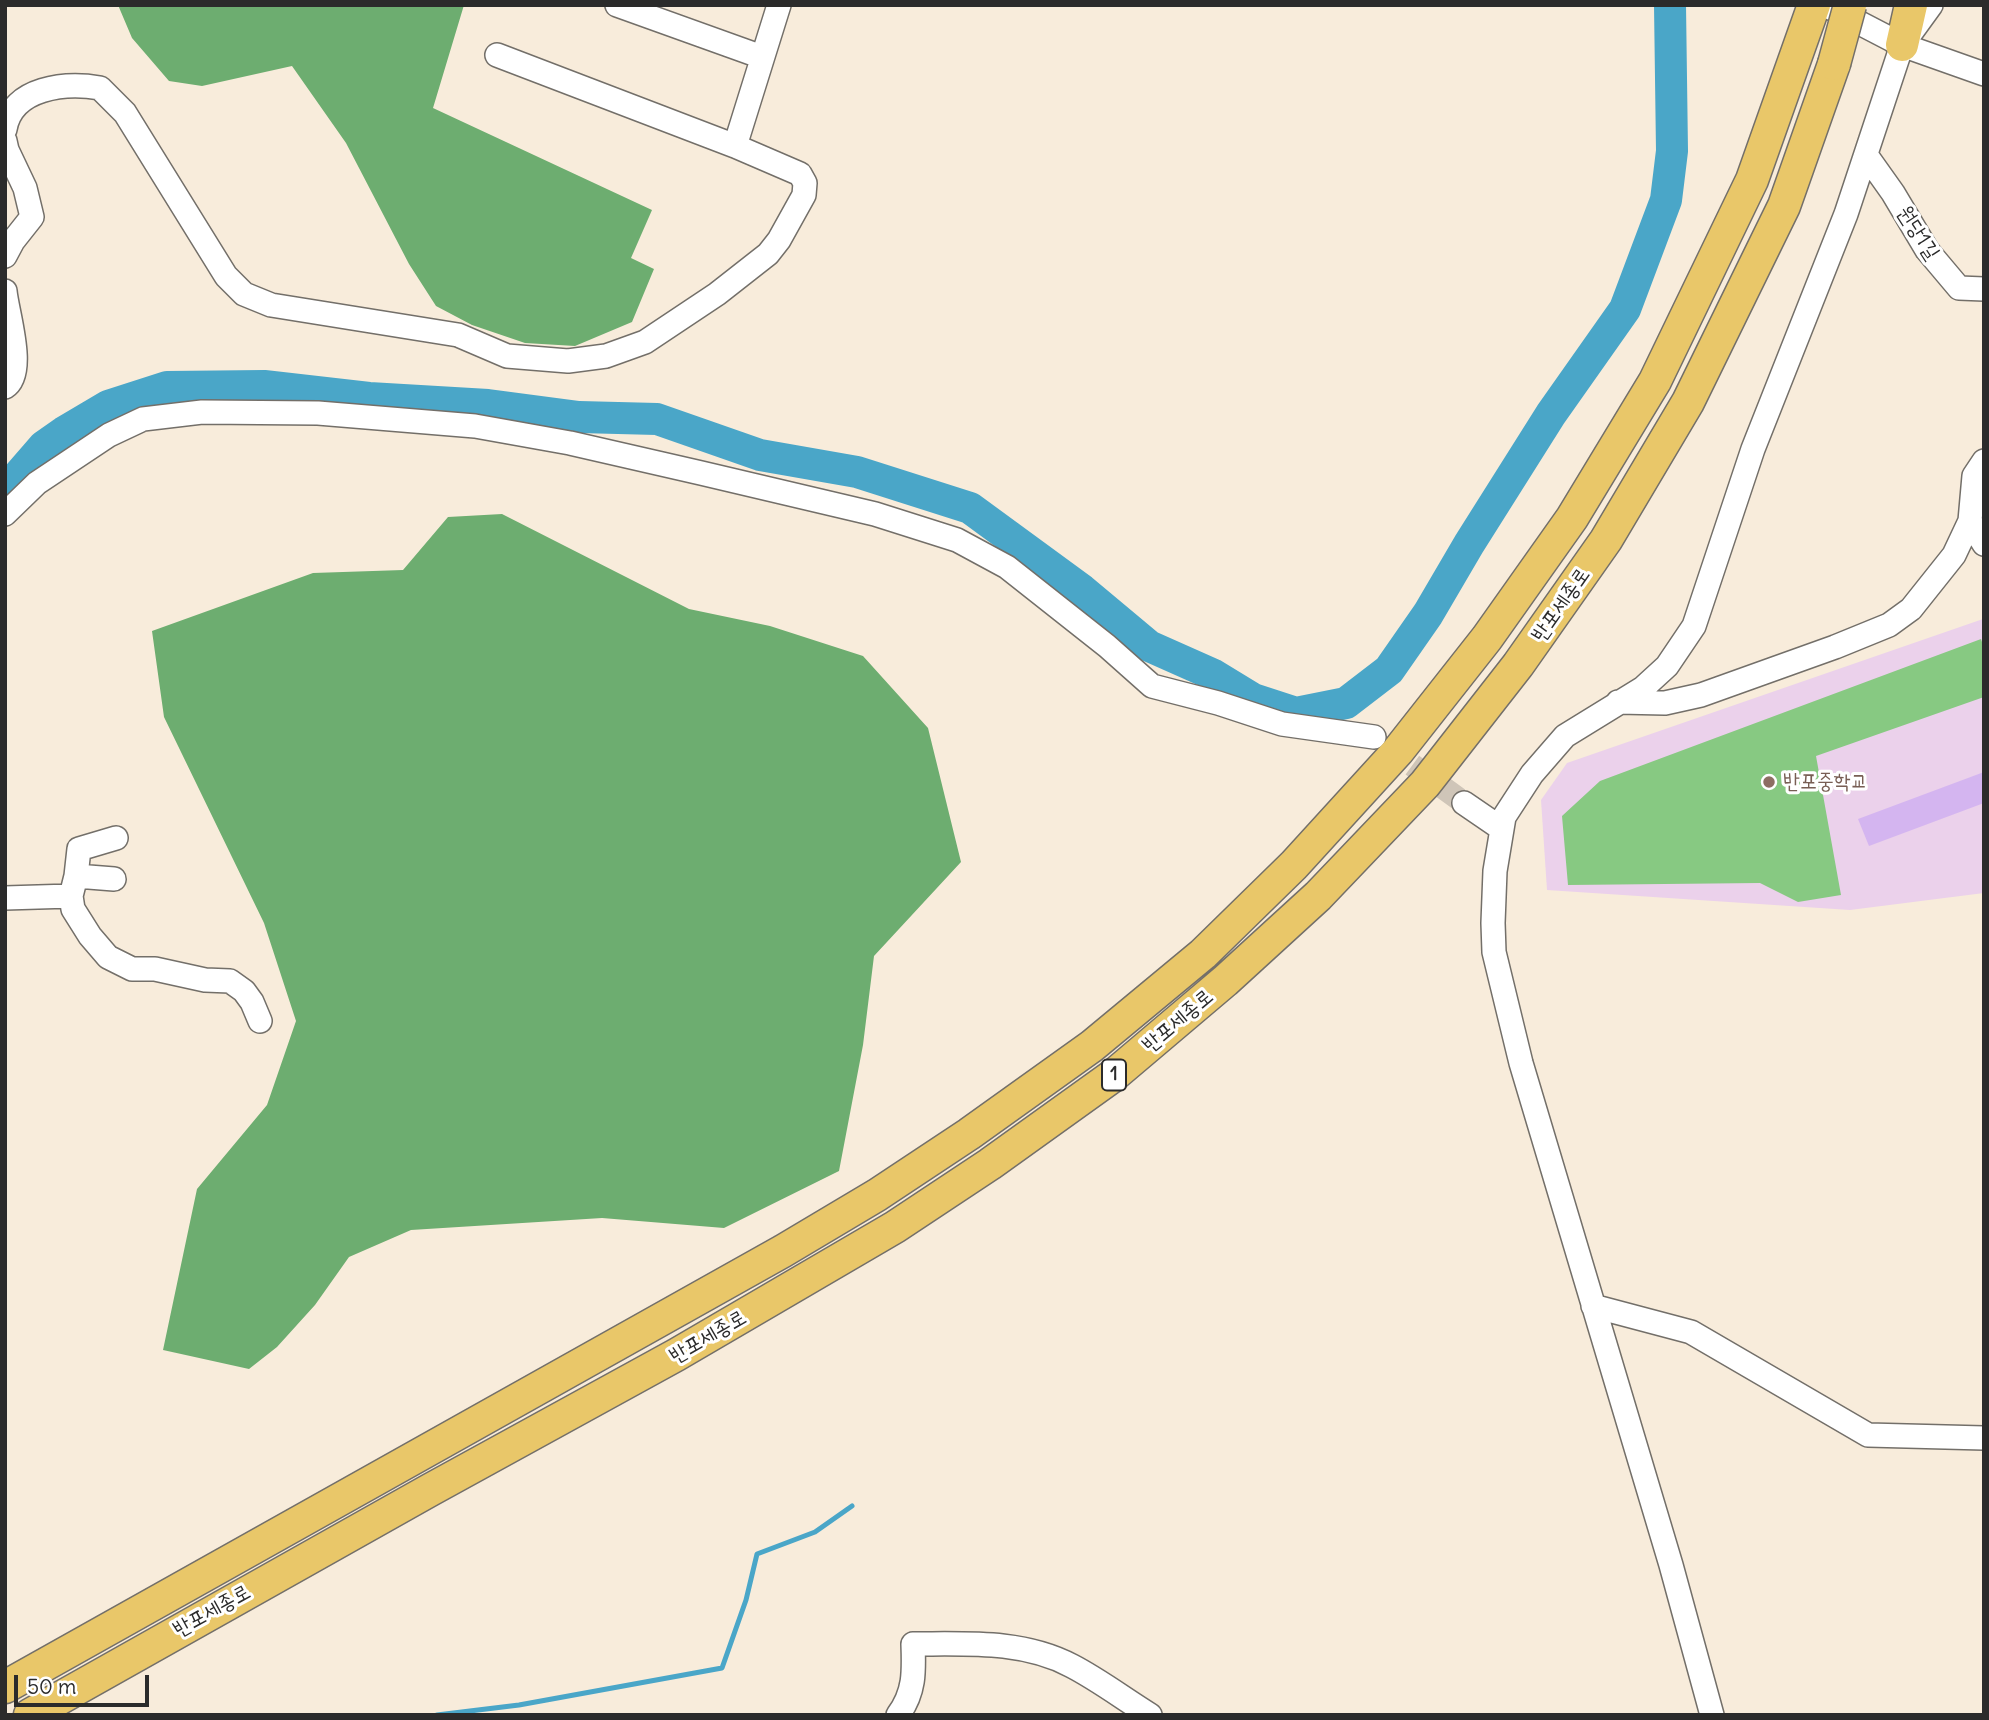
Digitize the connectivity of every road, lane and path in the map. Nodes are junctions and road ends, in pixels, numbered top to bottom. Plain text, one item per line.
1 (617, 5) edge
2 (779, 5) edge
3 (1814, 5) edge
4 (1825, 5) edge
5 (1850, 5) edge
6 (1911, 5) edge
7 (1931, 5) edge
8 (1902, 45) junction
9 (497, 55) dead end
10 (762, 57) junction
11 (1984, 74) edge
12 (5, 129) edge
13 (5, 141) edge
14 (735, 146) junction
15 (1866, 155) junction
16 (5, 257) edge
17 (1984, 289) edge
18 (5, 291) edge
19 (5, 387) edge
20 (1984, 461) edge
21 (5, 514) edge
22 (1970, 521) junction
23 (1984, 544) edge
24 (1618, 702) junction
25 (1374, 737) tunnel mouth
26 (1464, 803) tunnel mouth
27 (1502, 829) junction
28 (116, 838) dead end
29 (114, 879) dead end
30 (74, 886) junction
31 (5, 898) edge
32 (260, 1021) dead end
33 (1593, 1306) junction
34 (1984, 1438) edge
35 (177, 1591) junction
36 (192, 1623) junction
37 (5, 1673) edge
38 (5, 1687) edge
39 (30, 1715) edge
40 (61, 1715) edge
41 (898, 1715) edge
42 (1150, 1715) edge
43 (1712, 1715) edge

1 - 10 street
2 - 10 street
3 - 35 highway, 반포세종로 / 1
4 - 8 street
5 - 36 highway, 반포세종로 / 1, bridge
6 - 8 highway
7 - 8 street
8 - 11 street
8 - 15 street
9 - 14 street
10 - 14 street
12 - 14 street
13 - 16 street
15 - 17 street, 원당1길
15 - 24 street
18 - 19 street
20 - 22 street
21 - 25 street
22 - 23 street
22 - 24 street
24 - 27 street
26 - 27 street
27 - 33 street
28 - 30 street
29 - 30 street
30 - 31 street
30 - 32 street
33 - 34 street
33 - 43 street
35 - 37 highway
35 - 38 highway, 반포세종로 / 1
36 - 39 highway, 반포세종로 / 1
36 - 40 highway
41 - 42 street

